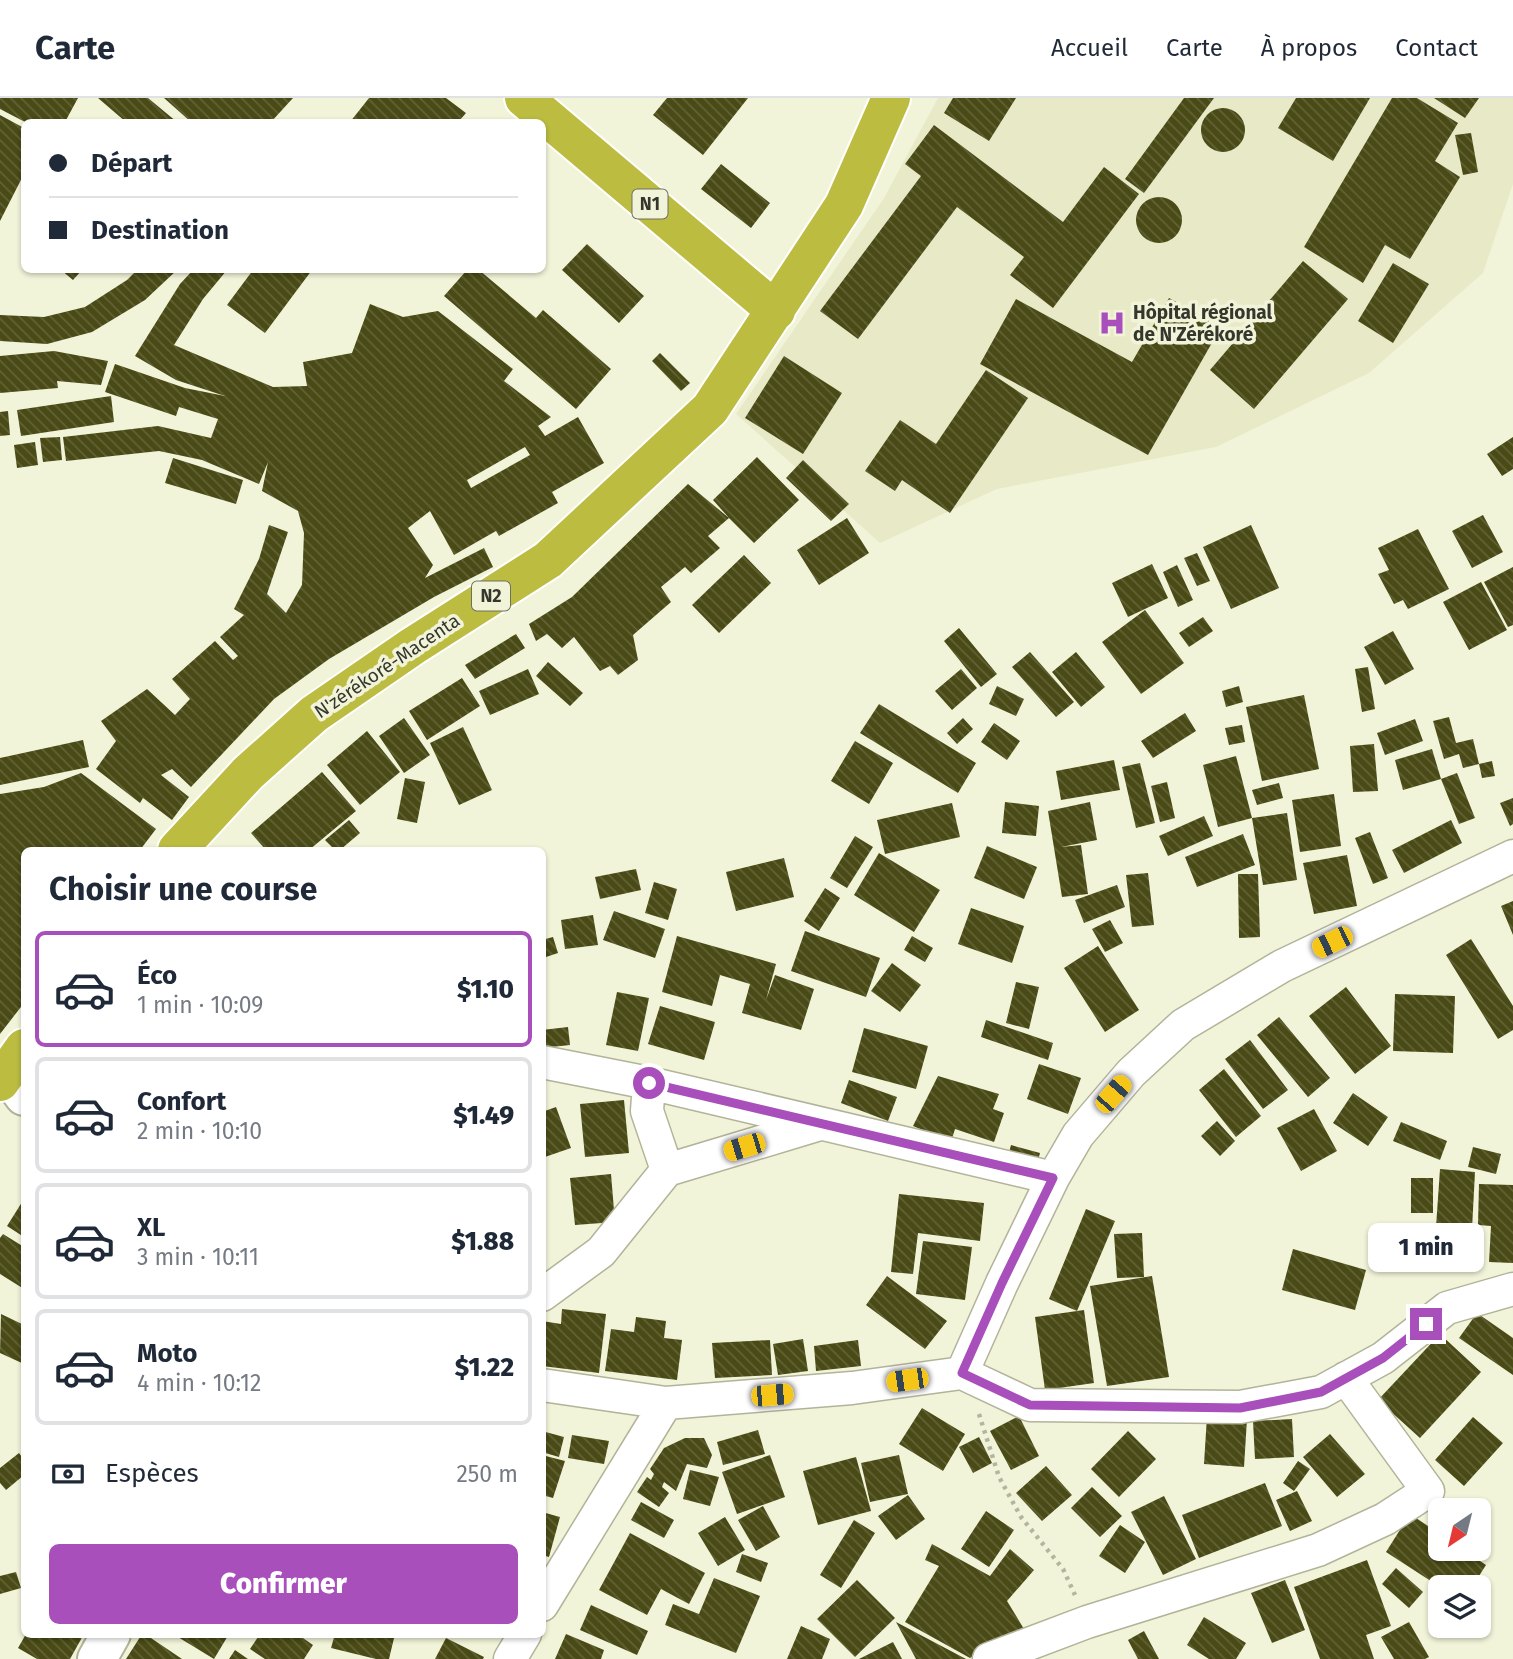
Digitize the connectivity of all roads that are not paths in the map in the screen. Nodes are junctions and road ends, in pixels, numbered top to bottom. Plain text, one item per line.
1 (524, 98) edge
2 (891, 98) edge
3 (776, 311) junction
4 (180, 847) edge
5 (1513, 856) edge
6 (546, 1063) edge
7 (649, 1083) junction
8 (820, 1124) junction
9 (667, 1170) junction
10 (1053, 1178) junction
11 (1513, 1289) edge
12 (546, 1292) edge
13 (962, 1373) junction
14 (1346, 1378) junction
15 (546, 1386) edge
16 (666, 1403) junction
17 (546, 1598) edge
18 (109, 1638) edge
19 (523, 1638) edge
20 (97, 1659) edge
21 (510, 1659) edge
22 (989, 1659) edge

1 - 3 highway, N1
2 - 3 highway, N'zérékoré-Macenta
3 - 4 highway, N'zérékoré-Macenta / N2
5 - 10 street
6 - 7 street
7 - 8 street
7 - 9 street
8 - 9 street
8 - 10 street
9 - 12 street
10 - 13 street
11 - 14 street
13 - 14 street
13 - 16 street
14 - 22 street
15 - 16 street
16 - 17 street
18 - 20 street
19 - 21 street

